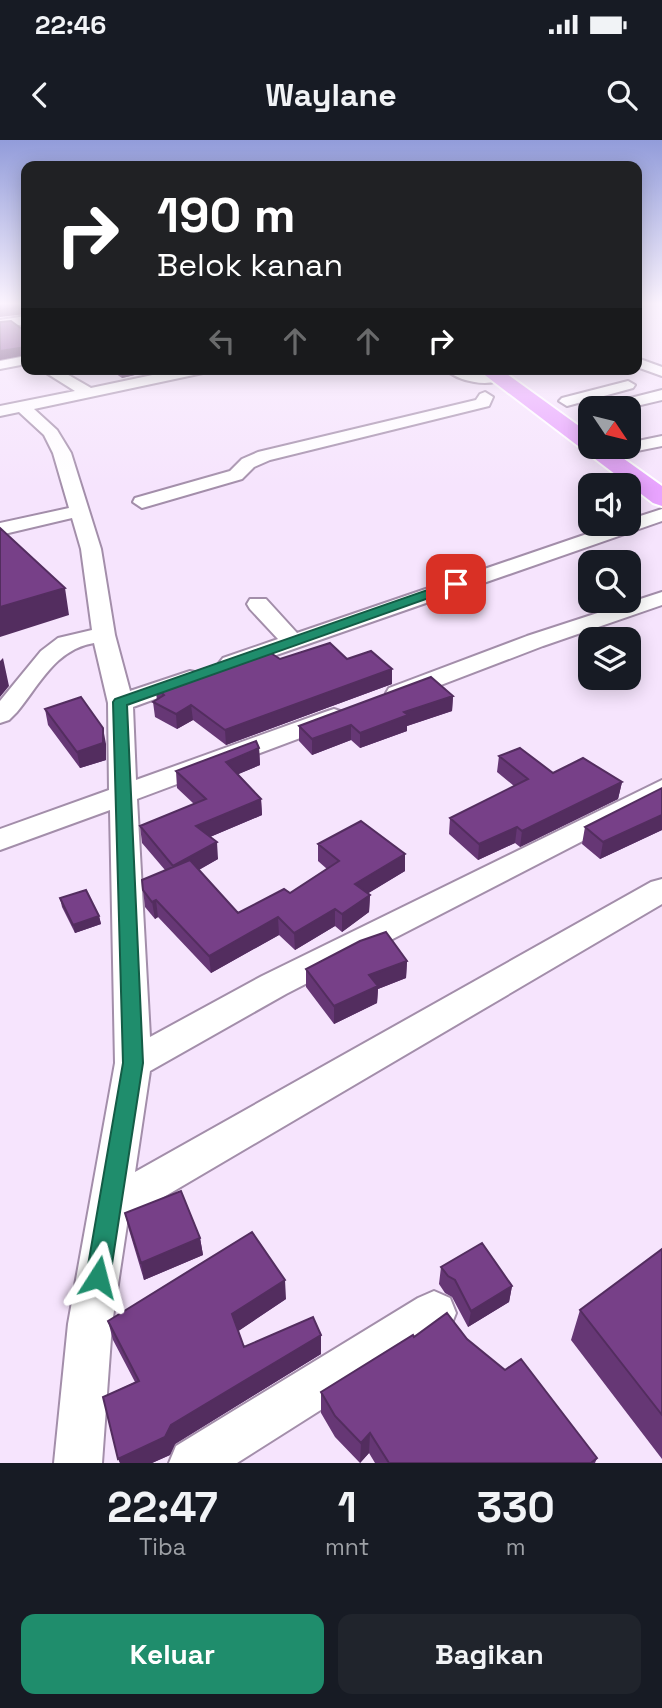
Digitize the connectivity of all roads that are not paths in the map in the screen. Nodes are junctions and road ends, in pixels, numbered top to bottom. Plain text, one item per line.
1 (58, 375) edge
2 (174, 375) edge
3 (463, 375) edge
4 (505, 376) edge
5 (628, 386) dead end
6 (89, 393) junction
7 (662, 395) edge
8 (641, 400) edge
9 (567, 401) junction
10 (11, 409) edge
11 (578, 409) edge
12 (578, 436) edge
13 (608, 459) edge
14 (662, 498) edge
15 (142, 502) dead end
16 (80, 512) junction
17 (662, 515) edge
18 (0, 529) edge
19 (662, 598) edge
20 (258, 604) dead end
21 (104, 635) junction
22 (292, 641) junction
23 (380, 699) edge
24 (120, 702) junction
25 (354, 709) edge
26 (0, 715) edge
27 (662, 789) edge
28 (122, 797) junction
29 (0, 840) edge
30 (662, 890) edge
31 (133, 1063) junction
32 (110, 1207) junction
33 (434, 1313) dead end
34 (78, 1463) edge
35 (193, 1463) edge

1 - 6 street
2 - 6 street
3 - 4 street
4 - 9 highway
4 - 12 highway
4 - 15 street
5 - 9 street
6 - 10 street
7 - 8 street
9 - 11 highway
10 - 16 street
13 - 14 highway
16 - 18 street
16 - 21 street
17 - 22 street
19 - 23 street
20 - 22 street
21 - 24 street
21 - 26 street
22 - 24 street
24 - 28 street
25 - 28 street
27 - 31 street
28 - 29 street
28 - 31 street
30 - 32 street
31 - 32 street
32 - 34 street
33 - 35 street

